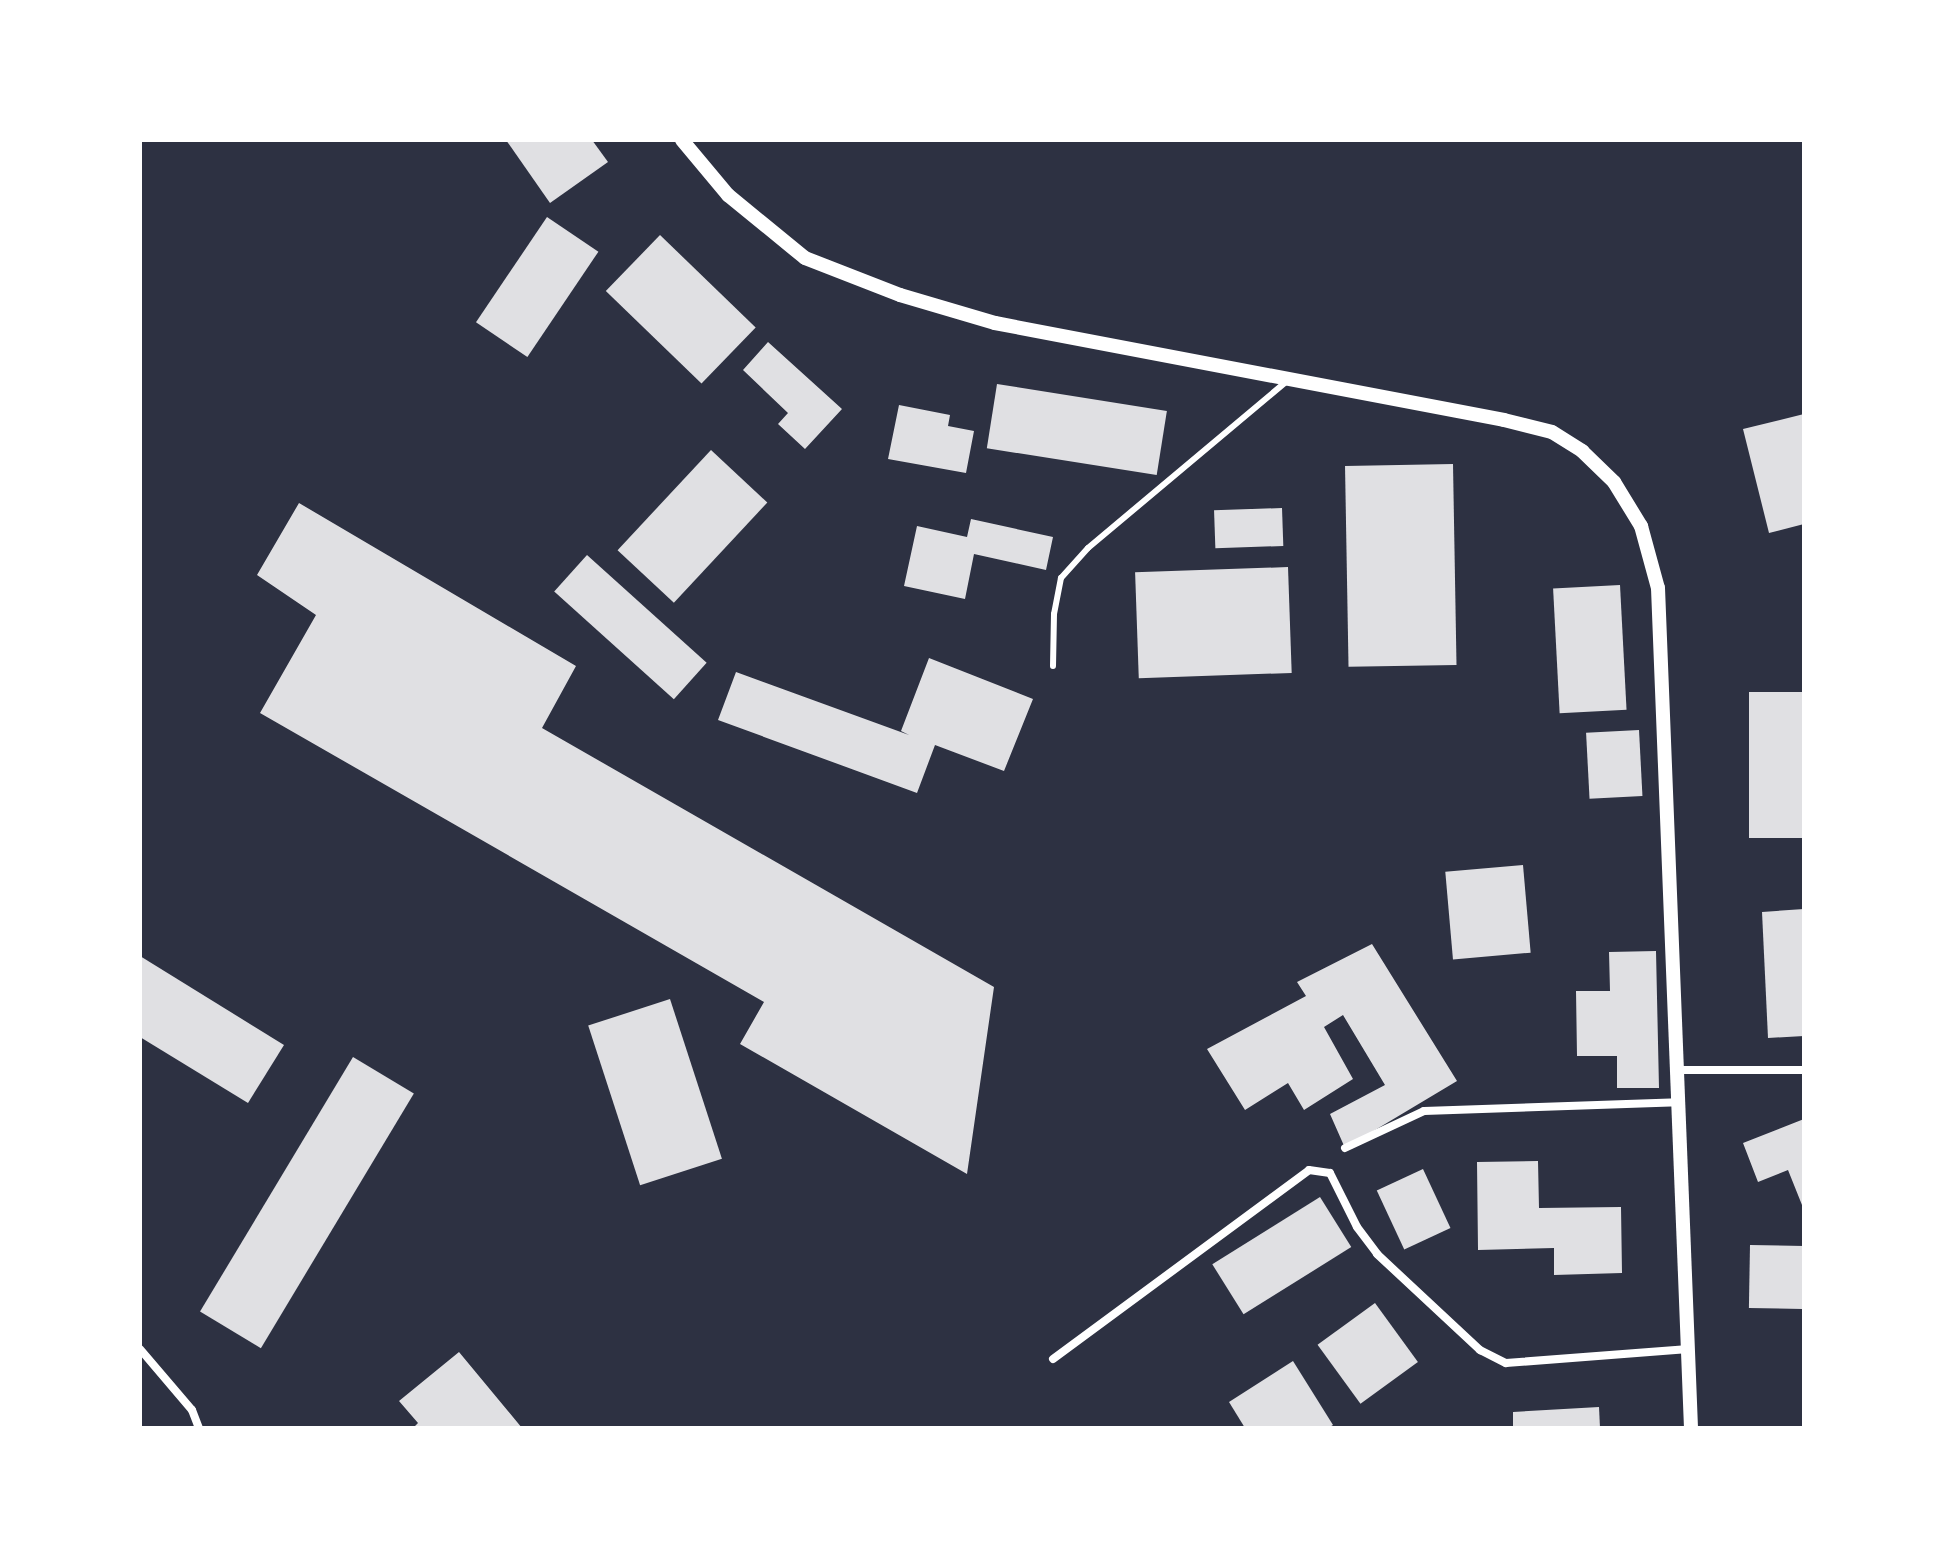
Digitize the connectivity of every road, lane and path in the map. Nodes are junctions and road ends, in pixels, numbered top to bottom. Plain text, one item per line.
1 (682, 140) edge
2 (1287, 381) junction
3 (1053, 666) dead end
4 (1677, 1070) junction
5 (1804, 1070) edge
6 (1678, 1102) junction
7 (1345, 1148) dead end
8 (140, 1349) edge
9 (1688, 1349) junction
10 (1053, 1359) dead end
11 (199, 1428) edge
12 (1691, 1428) edge

1 - 2 street
2 - 3 lane
2 - 4 street
4 - 5 street
4 - 6 street
6 - 7 street
6 - 9 street
8 - 11 street
9 - 10 street
9 - 12 street

